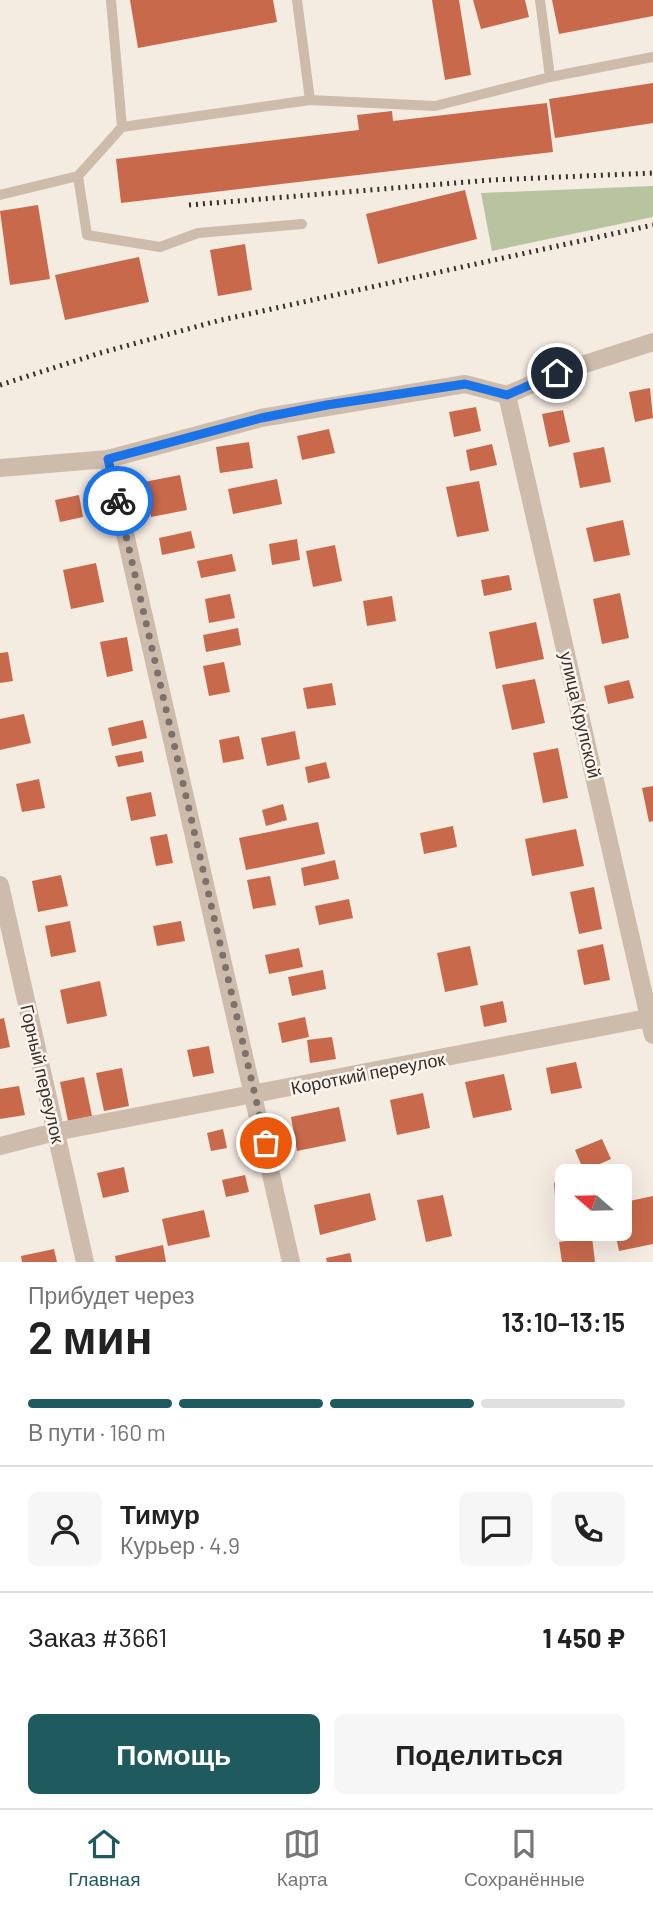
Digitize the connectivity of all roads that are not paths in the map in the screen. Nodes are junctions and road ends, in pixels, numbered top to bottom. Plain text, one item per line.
1 (111, 0) edge
2 (297, 0) edge
3 (540, 0) edge
4 (653, 57) edge
5 (550, 77) junction
6 (310, 100) junction
7 (121, 127) junction
8 (78, 176) junction
9 (0, 195) edge
10 (302, 224) dead end
11 (653, 342) edge
12 (507, 395) junction
13 (108, 459) junction
14 (0, 468) edge
15 (0, 885) edge
16 (652, 1024) edge
17 (256, 1096) junction
18 (55, 1132) junction
19 (0, 1146) edge
20 (85, 1262) edge
21 (291, 1262) edge

1 - 7 lane
2 - 6 lane
3 - 5 lane
4 - 5 lane
5 - 6 lane
6 - 7 lane
7 - 8 lane
8 - 9 lane
8 - 10 lane
11 - 12 street
12 - 13 street
12 - 16 street, улица Крупской
13 - 14 street
13 - 17 street
15 - 18 street, Горный переулок
16 - 17 street, Короткий переулок
17 - 18 street, Короткий переулок
17 - 21 street
18 - 19 street, Короткий переулок
18 - 20 street, Горный переулок

